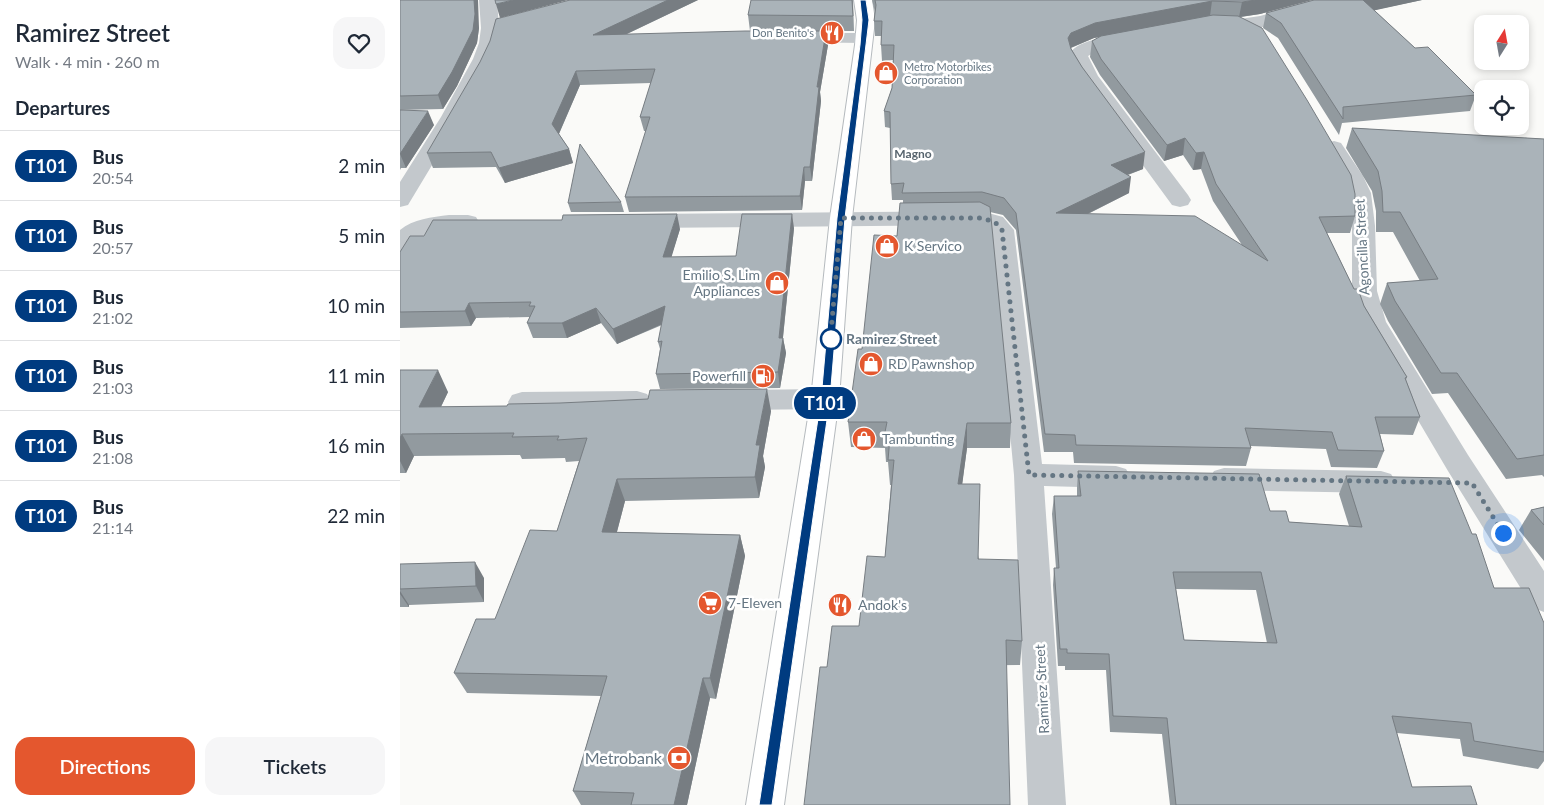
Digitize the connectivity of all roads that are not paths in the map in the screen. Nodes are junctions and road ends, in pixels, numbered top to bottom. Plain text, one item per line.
1 (488, 0) edge
2 (863, 0) edge
3 (1339, 0) edge
4 (509, 23) edge
5 (490, 28) junction
6 (1143, 36) edge
7 (776, 38) edge
8 (864, 38) junction
9 (1267, 39) edge
10 (451, 116) junction
11 (425, 117) edge
12 (1325, 132) edge
13 (400, 200) edge
14 (1180, 200) dead end
15 (841, 218) junction
16 (490, 222) edge
17 (618, 222) edge
18 (400, 245) edge
19 (826, 399) junction
20 (661, 401) edge
21 (711, 401) edge
22 (522, 402) edge
23 (1029, 475) junction
24 (1138, 477) edge
25 (1198, 478) edge
26 (1404, 482) edge
27 (1544, 598) edge
28 (765, 805) edge
29 (1047, 805) edge

1 - 5 street
2 - 8 main road
3 - 9 street
4 - 5 street
5 - 10 street
6 - 14 street
7 - 8 street
8 - 15 main road
10 - 11 street
10 - 13 street
12 - 27 street, Agoncilla Street
15 - 17 street
15 - 19 main road
15 - 23 street, Ramirez Street
16 - 18 street
19 - 21 street
19 - 28 main road
20 - 22 street
23 - 24 street
23 - 29 street, Ramirez Street
25 - 26 street

